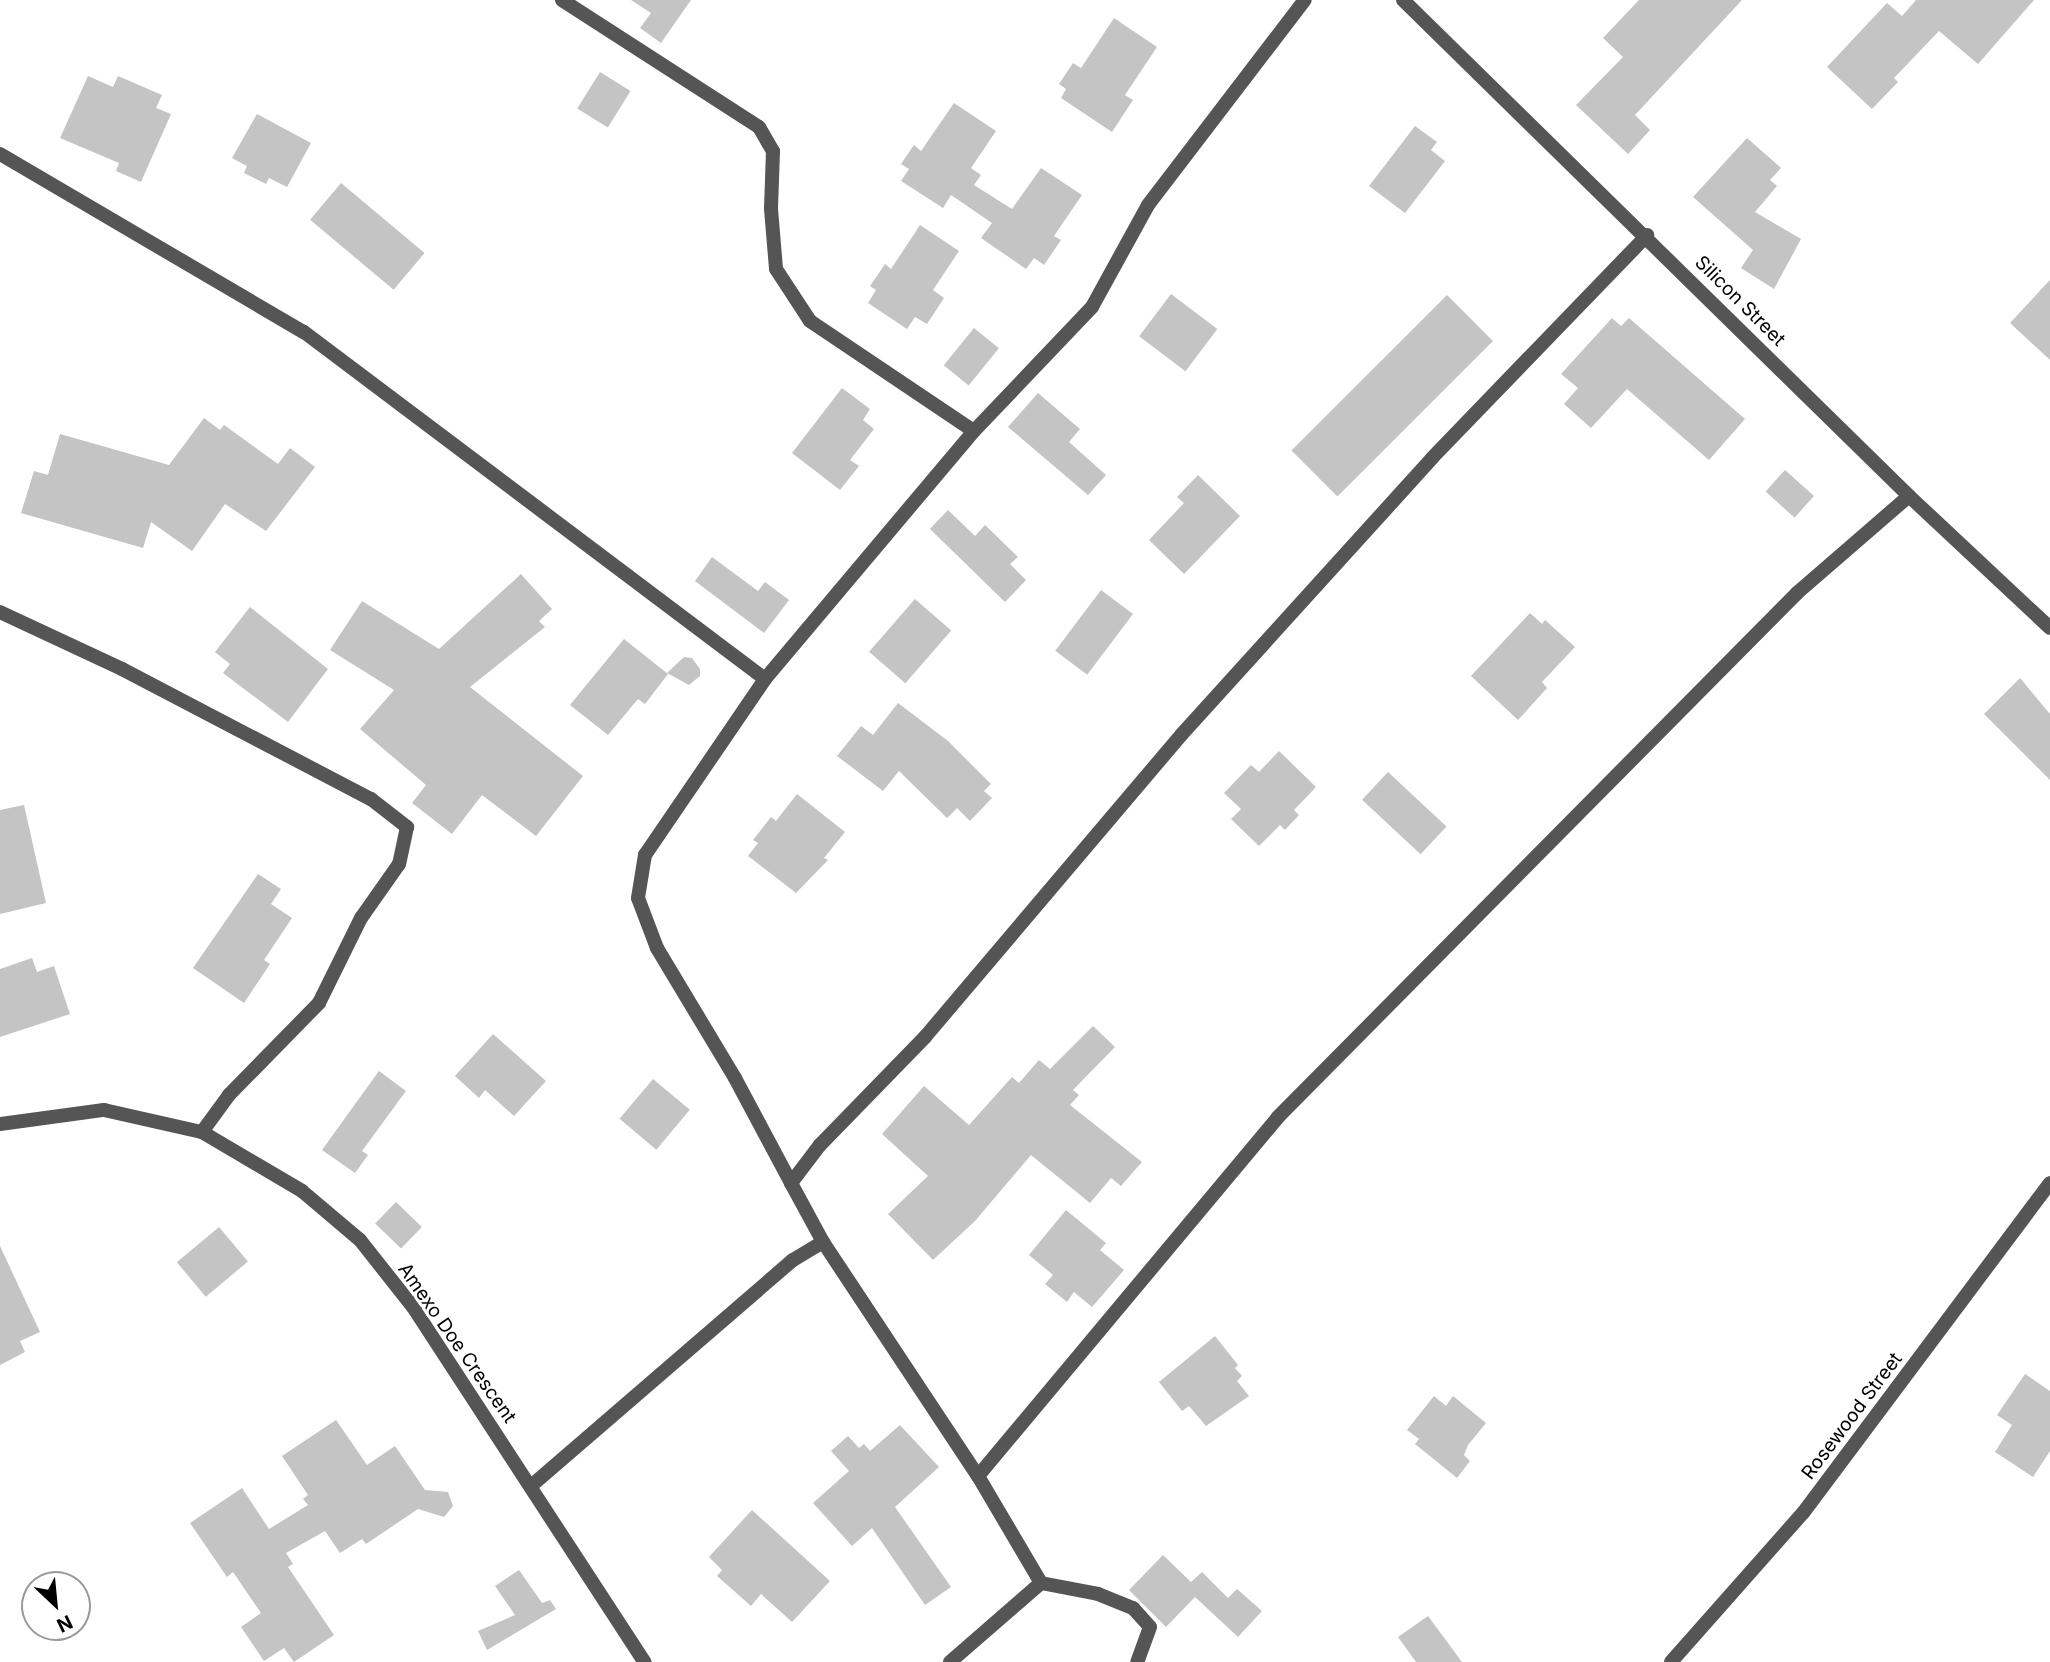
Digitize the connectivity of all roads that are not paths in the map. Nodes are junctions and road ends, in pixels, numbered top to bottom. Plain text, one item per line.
1 (562, 0) edge
2 (1305, 0) edge
3 (1404, 0) edge
4 (0, 154) edge
5 (1647, 235) junction
6 (974, 431) junction
7 (1909, 496) junction
8 (0, 612) edge
9 (2050, 628) edge
10 (765, 678) junction
11 (0, 1124) edge
12 (202, 1132) junction
13 (2050, 1182) edge
14 (791, 1183) junction
15 (822, 1242) junction
16 (978, 1476) junction
17 (531, 1486) junction
18 (1041, 1583) junction
19 (644, 1662) edge
20 (950, 1662) edge
21 (1137, 1662) edge
22 (1671, 1662) edge

1 - 6 street
2 - 6 street
3 - 5 street, Silicon Street
4 - 10 street
5 - 7 street, Silicon Street
5 - 14 street
6 - 10 street
7 - 9 street, Silicon Street
7 - 16 street
8 - 12 street
10 - 14 street
11 - 12 street, Amexo Doe Crescent
12 - 17 street, Amexo Doe Crescent
13 - 22 street, Rosewood Street
14 - 15 street
15 - 16 street
15 - 17 street
16 - 18 street
17 - 19 street, Amexo Doe Crescent
18 - 20 street
18 - 21 street

